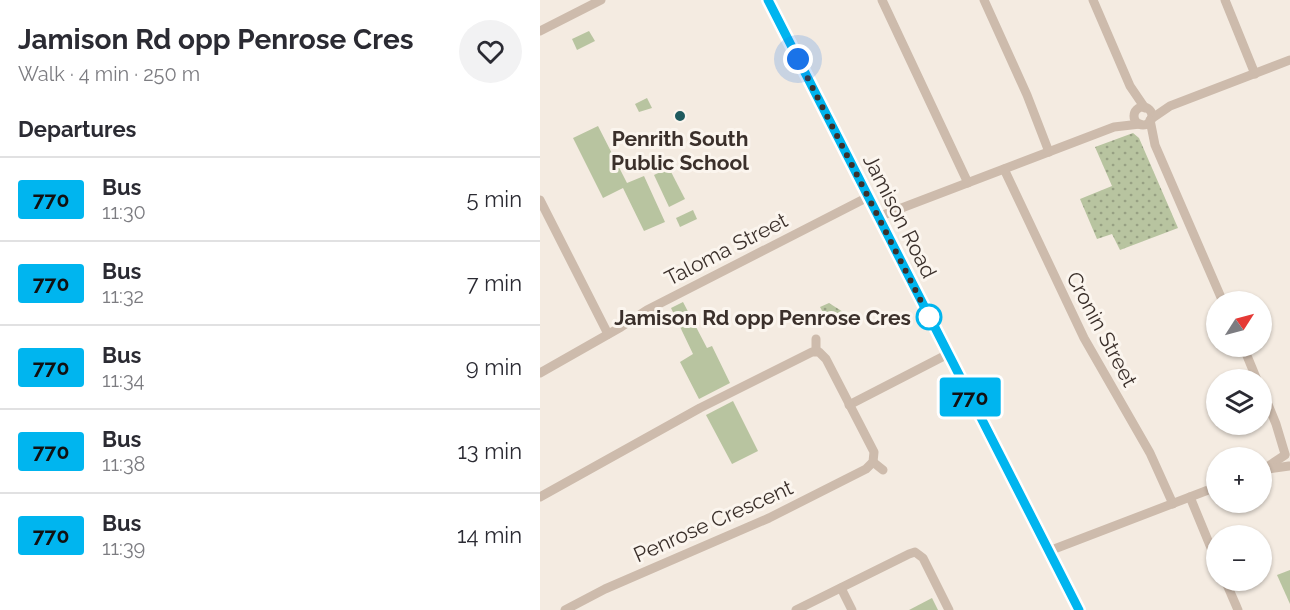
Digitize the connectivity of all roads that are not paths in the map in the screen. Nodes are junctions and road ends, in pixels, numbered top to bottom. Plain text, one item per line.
1 (601, 0) edge
2 (768, 0) edge
3 (882, 0) edge
4 (984, 0) edge
5 (1093, 0) edge
6 (1225, 0) edge
7 (540, 31) edge
8 (1290, 60) edge
9 (1255, 74) junction
10 (1130, 86) junction
11 (1170, 106) junction
12 (1146, 108) junction
13 (1135, 113) junction
14 (1150, 120) junction
15 (1140, 124) junction
16 (1114, 127) junction
17 (1155, 145) junction
18 (1049, 152) junction
19 (1004, 169) junction
20 (968, 183) junction
21 (868, 197) junction
22 (540, 200) edge
23 (878, 217) junction
24 (1218, 291) edge
25 (608, 334) junction
26 (816, 339) dead end
27 (816, 351) junction
28 (948, 354) junction
29 (540, 373) edge
30 (849, 405) junction
31 (1272, 414) edge
32 (1276, 424) junction
33 (1290, 445) edge
34 (1287, 453) edge
35 (873, 462) junction
36 (1272, 463) edge
37 (1290, 467) edge
38 (1272, 469) edge
39 (883, 470) dead end
40 (1206, 491) edge
41 (540, 497) edge
42 (1190, 497) junction
43 (1173, 504) junction
44 (1206, 536) edge
45 (1049, 550) junction
46 (841, 588) junction
47 (1230, 591) edge
48 (565, 610) edge
49 (796, 610) edge
50 (852, 610) edge
51 (949, 610) edge
52 (1079, 610) edge
53 (1238, 610) edge

1 - 7 street
2 - 21 main road, Jamison Road
3 - 20 street
4 - 18 street
5 - 10 street
6 - 9 street
8 - 9 street
9 - 11 street
10 - 12 street
10 - 13 street
11 - 12 street
11 - 14 street
12 - 13 street
12 - 14 street
13 - 15 street
13 - 16 street
14 - 15 street
14 - 17 street
15 - 16 street
15 - 17 street
16 - 18 street
17 - 24 street
18 - 19 street
19 - 20 street
19 - 43 street, Cronin Street
20 - 23 street
21 - 23 main road, Jamison Road
21 - 25 street, Taloma Street
22 - 25 street
23 - 28 main road, Jamison Road
25 - 29 street, Taloma Street
26 - 27 street
27 - 30 street
27 - 41 street
28 - 30 street
28 - 45 main road, Jamison Road
30 - 35 street
31 - 32 street
32 - 33 street
32 - 34 street
34 - 36 street
34 - 37 street
35 - 39 street
35 - 48 street, Penrose Crescent
37 - 38 street
40 - 42 street
42 - 43 street
42 - 44 street
43 - 45 street
45 - 52 main road, Jamison Road
46 - 49 street
46 - 50 street
46 - 51 street
47 - 53 street

